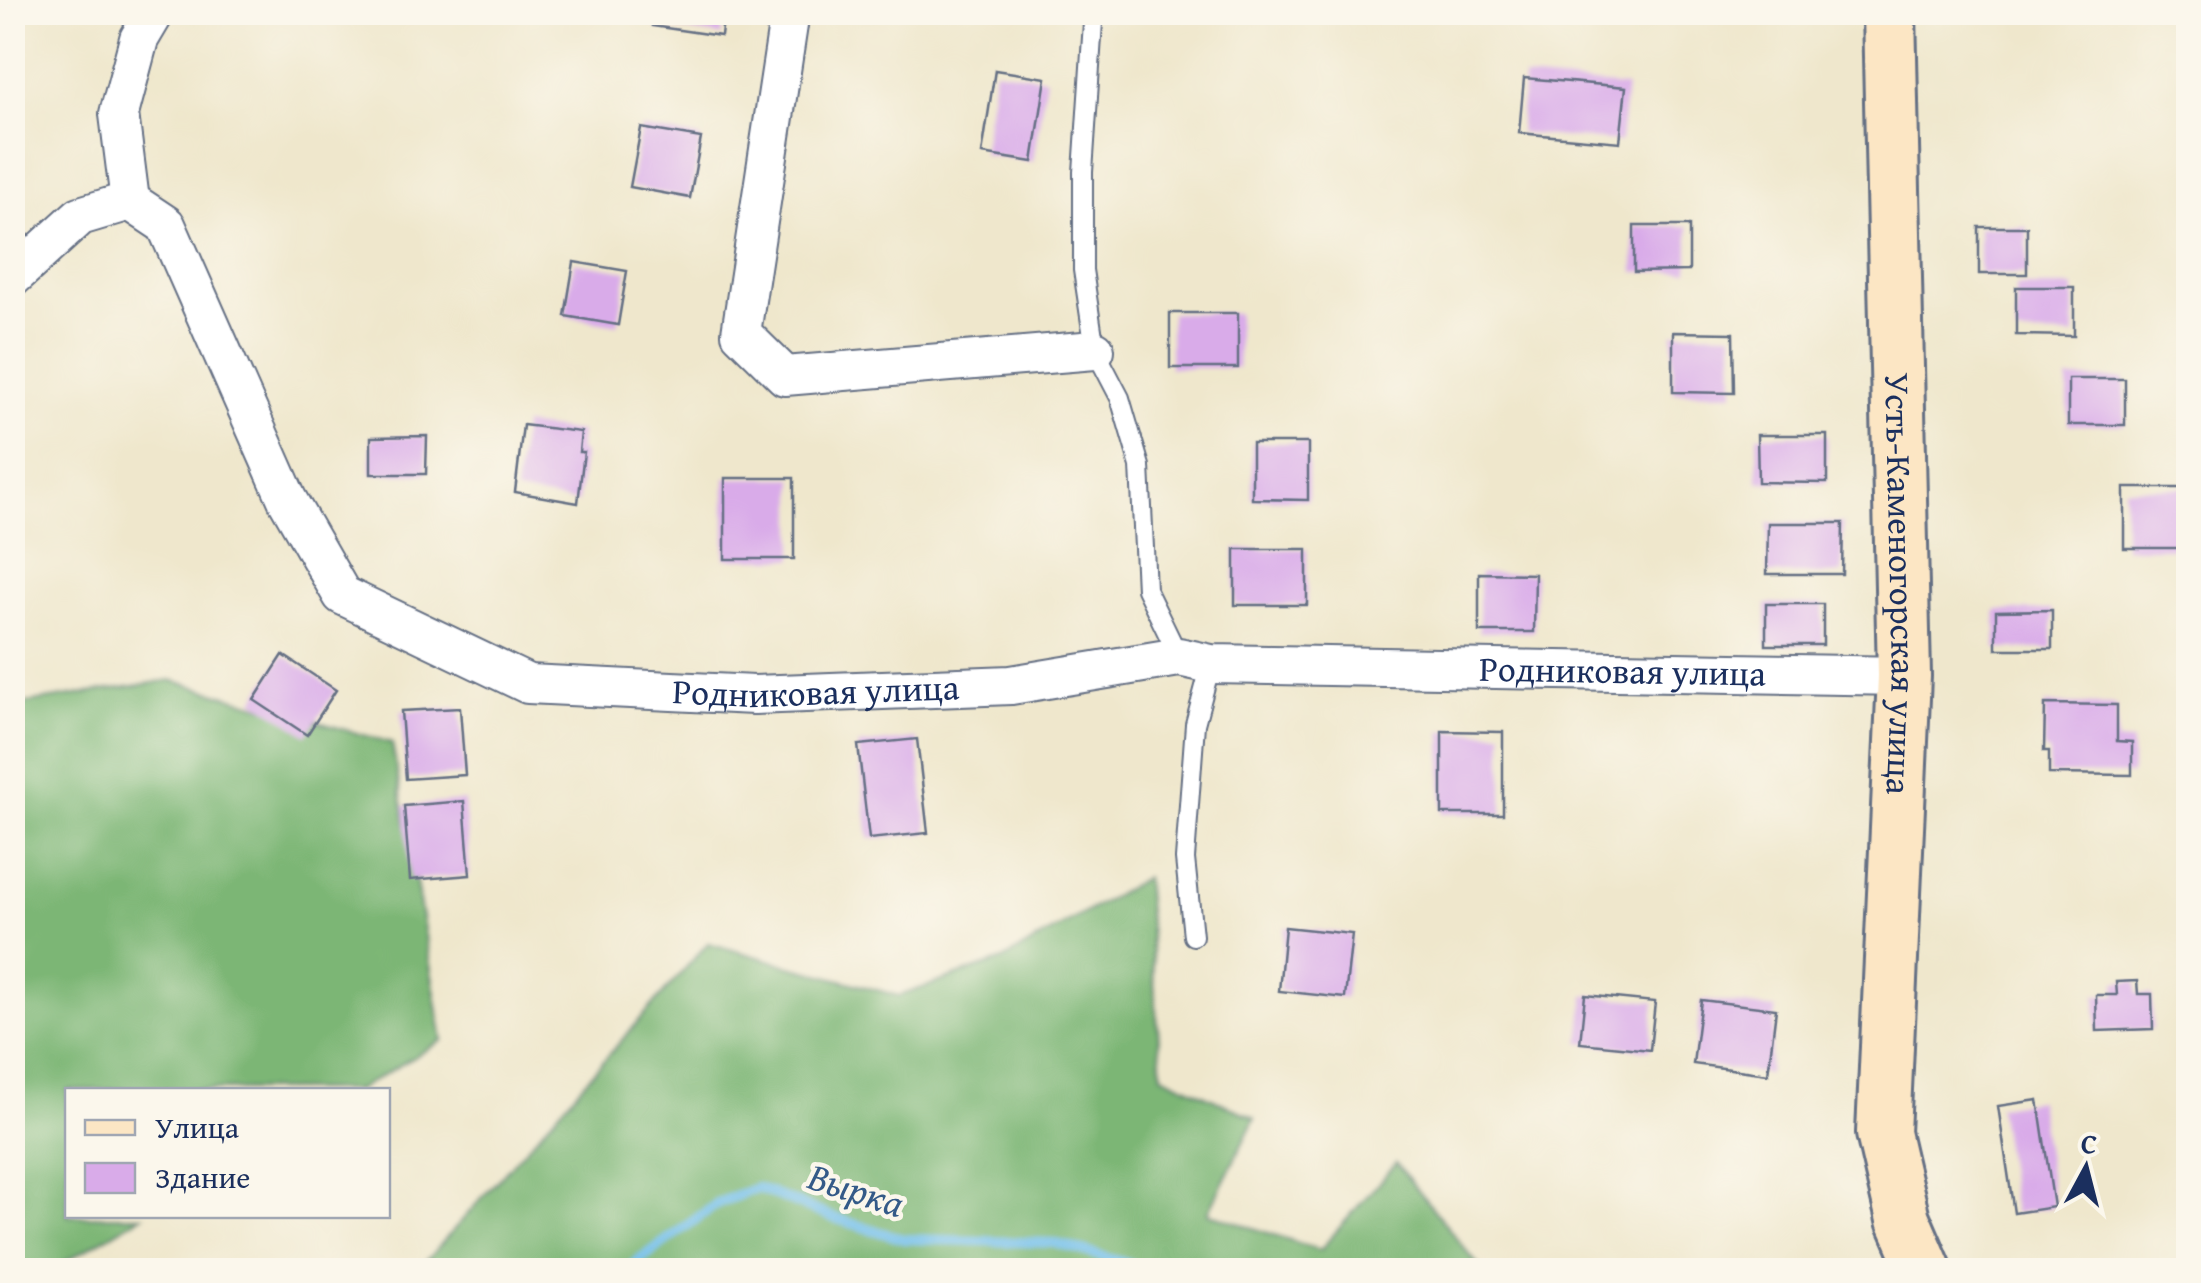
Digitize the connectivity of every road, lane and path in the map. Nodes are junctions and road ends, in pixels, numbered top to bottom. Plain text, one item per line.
1 (156, 12) edge
2 (790, 12) edge
3 (1889, 12) edge
4 (1093, 22) dead end
5 (130, 200) junction
6 (12, 278) edge
7 (1096, 350) junction
8 (1195, 661) junction
9 (1904, 676) junction
10 (1193, 936) dead end
11 (1926, 1270) edge

1 - 5 street
2 - 7 street
3 - 9 street, Усть-Каменогорская улица
4 - 7 lane
5 - 6 street
5 - 8 street, Родниковая улица
7 - 8 lane
8 - 9 street, Родниковая улица
8 - 10 lane
9 - 11 street, Усть-Каменогорская улица

